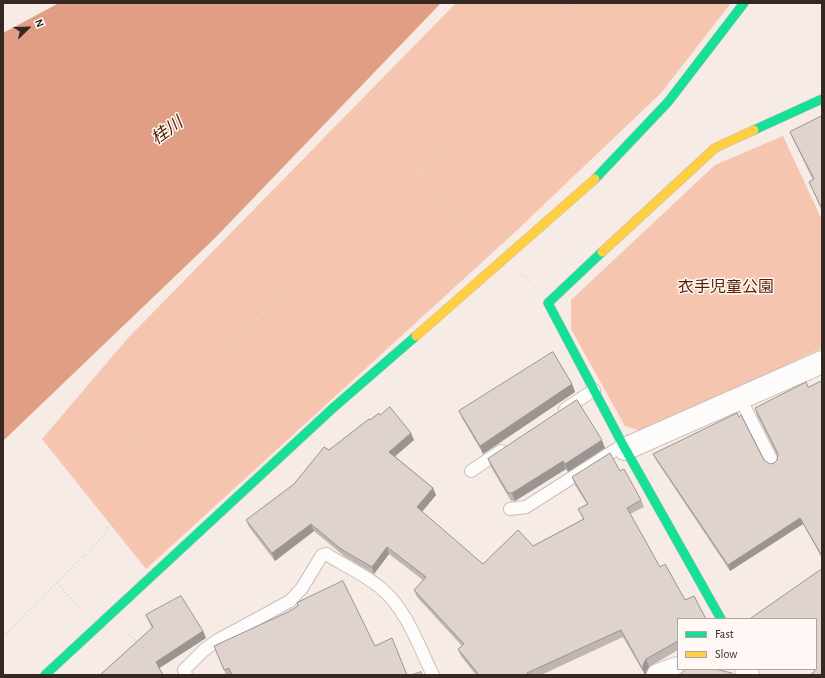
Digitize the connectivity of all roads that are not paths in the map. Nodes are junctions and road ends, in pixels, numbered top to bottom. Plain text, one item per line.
1 (744, 3) edge
2 (822, 99) edge
3 (822, 362) edge
4 (594, 390) junction
5 (740, 398) junction
6 (556, 416) edge
7 (510, 446) edge
8 (624, 447) junction
9 (773, 463) edge
10 (471, 471) dead end
11 (510, 509) dead end
12 (720, 618) edge
13 (677, 668) edge
14 (45, 675) edge
15 (186, 675) edge
16 (433, 675) edge
17 (658, 675) edge

1 - 14 street
2 - 4 street
3 - 5 street
4 - 6 lane
4 - 8 street
5 - 8 street
5 - 9 lane
7 - 10 lane
8 - 11 lane
8 - 12 street
13 - 17 street
15 - 16 lane

